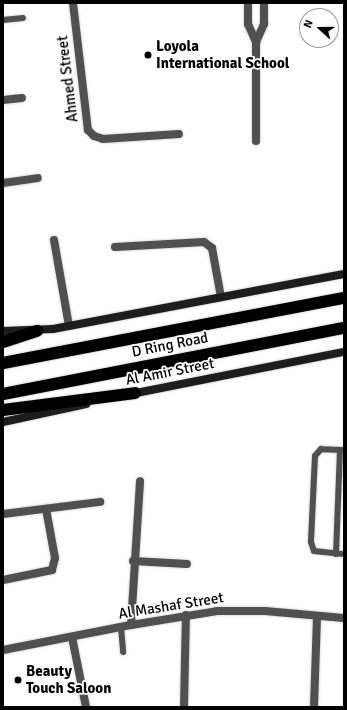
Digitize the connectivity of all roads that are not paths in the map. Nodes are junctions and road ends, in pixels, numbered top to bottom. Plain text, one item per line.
1 (73, 3) edge
2 (248, 3) edge
3 (264, 3) edge
4 (24, 18) dead end
5 (3, 20) edge
6 (256, 42) junction
7 (22, 98) dead end
8 (3, 100) edge
9 (179, 134) dead end
10 (256, 141) dead end
11 (38, 178) dead end
12 (3, 183) edge
13 (54, 240) dead end
14 (115, 247) dead end
15 (344, 274) edge
16 (221, 297) junction
17 (344, 298) edge
18 (70, 326) junction
19 (344, 328) edge
20 (37, 331) junction
21 (3, 332) edge
22 (3, 342) edge
23 (344, 352) edge
24 (3, 363) edge
25 (135, 393) junction
26 (3, 394) edge
27 (3, 410) edge
28 (3, 422) edge
29 (342, 450) edge
30 (140, 481) dead end
31 (100, 502) dead end
32 (46, 509) junction
33 (3, 514) edge
34 (336, 554) junction
35 (344, 554) edge
36 (133, 561) junction
37 (187, 564) dead end
38 (3, 580) edge
39 (186, 615) junction
40 (317, 616) junction
41 (344, 618) edge
42 (131, 624) junction
43 (121, 627) junction
44 (72, 637) junction
45 (3, 650) edge
46 (123, 652) dead end
47 (86, 707) edge
48 (184, 707) edge
49 (314, 707) edge

1 - 9 street, Ahmed Street
2 - 6 street
3 - 6 street
4 - 5 lane
6 - 10 street
7 - 8 street
11 - 12 street
13 - 18 street
14 - 16 street
15 - 16 main road
16 - 18 main road
17 - 24 highway, D Ring Road
18 - 20 main road
19 - 26 highway, D Ring Road
20 - 21 main road
20 - 22 highway
23 - 25 main road, Al Amir Street
25 - 27 highway
25 - 28 main road, Al Amir Street
29 - 34 lane
29 - 34 lane
30 - 36 street
31 - 32 street
32 - 33 street
32 - 38 street
34 - 35 lane
36 - 37 street
36 - 42 street
39 - 40 street, Al Mashaf Street
39 - 42 street, Al Mashaf Street
39 - 48 street
40 - 41 street, Al Mashaf Street
40 - 49 street
42 - 43 street, Al Mashaf Street
43 - 44 street, Al Mashaf Street
43 - 46 lane
44 - 45 street, Al Mashaf Street
44 - 47 street

